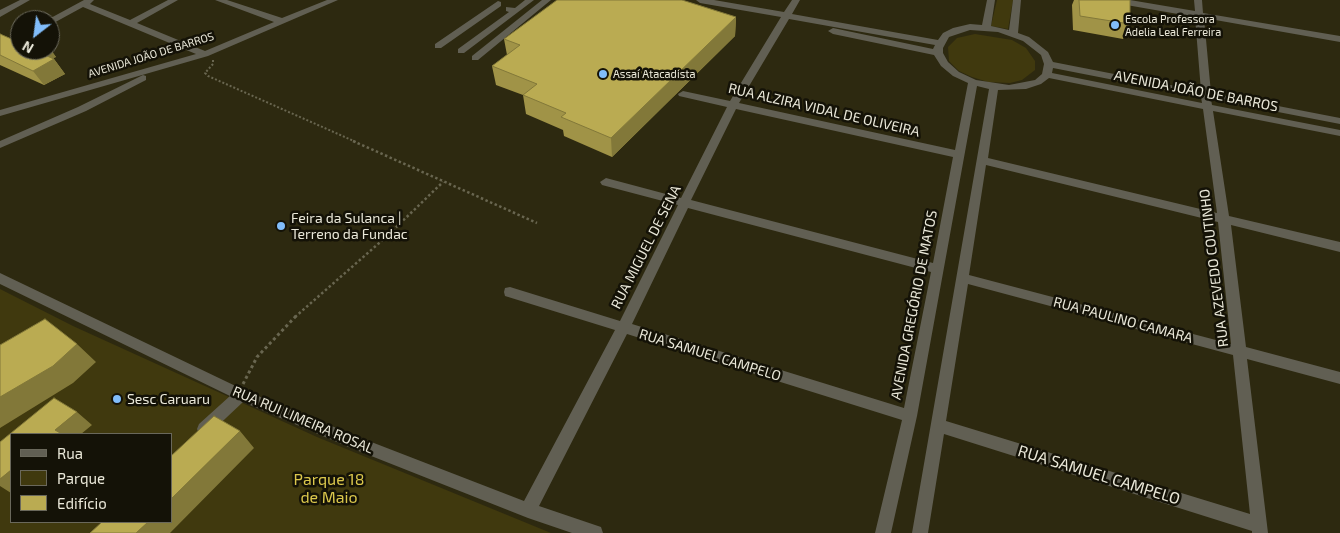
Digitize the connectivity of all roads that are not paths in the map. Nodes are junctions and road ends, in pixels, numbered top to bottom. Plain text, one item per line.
1 (26, 0) edge
2 (174, 0) edge
3 (219, 0) edge
4 (530, 0) edge
5 (547, 0) edge
6 (700, 0) edge
7 (796, 0) edge
8 (991, 0) edge
9 (1017, 0) edge
10 (1115, 0) edge
11 (1198, 0) edge
12 (329, 1) edge
13 (87, 2) edge
14 (500, 2) edge
15 (0, 3) edge
16 (10, 8) junction
17 (516, 11) junction
18 (0, 14) edge
19 (1199, 15) junction
20 (60, 17) edge
21 (786, 18) junction
22 (280, 21) junction
23 (131, 22) junction
24 (986, 27) junction
25 (1013, 34) junction
26 (1340, 40) edge
27 (940, 42) junction
28 (438, 46) dead end
29 (461, 51) dead end
30 (938, 53) junction
31 (205, 54) junction
32 (475, 58) dead end
33 (1049, 64) junction
34 (165, 66) junction
35 (1046, 75) junction
36 (973, 82) junction
37 (994, 87) junction
38 (683, 94) dead end
39 (1207, 102) junction
40 (733, 104) junction
41 (0, 113) edge
42 (1340, 121) edge
43 (1340, 133) edge
44 (0, 145) edge
45 (959, 155) junction
46 (983, 161) junction
47 (606, 182) dead end
48 (686, 202) junction
49 (1224, 220) junction
50 (1340, 246) edge
51 (938, 269) junction
52 (0, 278) edge
53 (964, 278) junction
54 (510, 292) dead end
55 (623, 328) junction
56 (1239, 350) junction
57 (1340, 378) edge
58 (241, 395) junction
59 (910, 416) junction
60 (939, 426) junction
61 (192, 441) edge
62 (528, 510) junction
63 (1259, 529) edge
64 (589, 532) edge
65 (883, 533) edge
66 (920, 533) edge

1 - 16 street
2 - 23 street
3 - 22 street
4 - 17 street
5 - 32 street
6 - 21 street
7 - 21 street, RUA MIGUEL DE SENA
8 - 24 street
9 - 25 street
10 - 19 street
11 - 19 street, RUA AZEVEDO COUTINHO
12 - 22 street, AVENIDA JOÃO DE BARROS
13 - 20 street
13 - 23 street
14 - 17 street
14 - 28 street
15 - 16 street
16 - 18 street
17 - 29 street
19 - 26 street
19 - 39 street, RUA AZEVEDO COUTINHO
21 - 27 street
21 - 30 street
21 - 40 street, RUA MIGUEL DE SENA
22 - 31 street, AVENIDA JOÃO DE BARROS
23 - 31 street
24 - 25 street
24 - 27 street
25 - 33 street
27 - 30 street
30 - 36 street
31 - 34 street, AVENIDA JOÃO DE BARROS
33 - 35 street
33 - 39 street, AVENIDA JOÃO DE BARROS
34 - 41 street, AVENIDA JOÃO DE BARROS
34 - 44 street
35 - 37 street
35 - 39 street, AVENIDA JOÃO DE BARROS
36 - 37 street
36 - 45 street, AVENIDA GREGÓRIO DE MATOS
37 - 46 street
38 - 40 street, RUA ALZIRA VIDAL DE OLIVEIRA
39 - 42 street, AVENIDA JOÃO DE BARROS
39 - 43 street, AVENIDA JOÃO DE BARROS
39 - 49 street, RUA AZEVEDO COUTINHO
40 - 45 street, RUA ALZIRA VIDAL DE OLIVEIRA
40 - 48 street, RUA MIGUEL DE SENA
45 - 51 street, AVENIDA GREGÓRIO DE MATOS
46 - 49 street
46 - 53 street
47 - 48 street
48 - 51 street
48 - 55 street, RUA MIGUEL DE SENA
49 - 50 street
49 - 56 street, RUA AZEVEDO COUTINHO
51 - 59 street, AVENIDA GREGÓRIO DE MATOS
52 - 58 street, RUA RUI LIMEIRA ROSAL
53 - 56 street, RUA PAULINO CAMARA
53 - 60 street
54 - 55 street, RUA SAMUEL CAMPELO
55 - 59 street, RUA SAMUEL CAMPELO
55 - 62 street, RUA MIGUEL DE SENA
56 - 57 street, RUA PAULINO CAMARA
56 - 63 street, RUA AZEVEDO COUTINHO
58 - 61 street
58 - 62 street, RUA RUI LIMEIRA ROSAL
59 - 65 street, AVENIDA GREGÓRIO DE MATOS
60 - 63 street, RUA SAMUEL CAMPELO
60 - 66 street
62 - 64 street, RUA RUI LIMEIRA ROSAL

